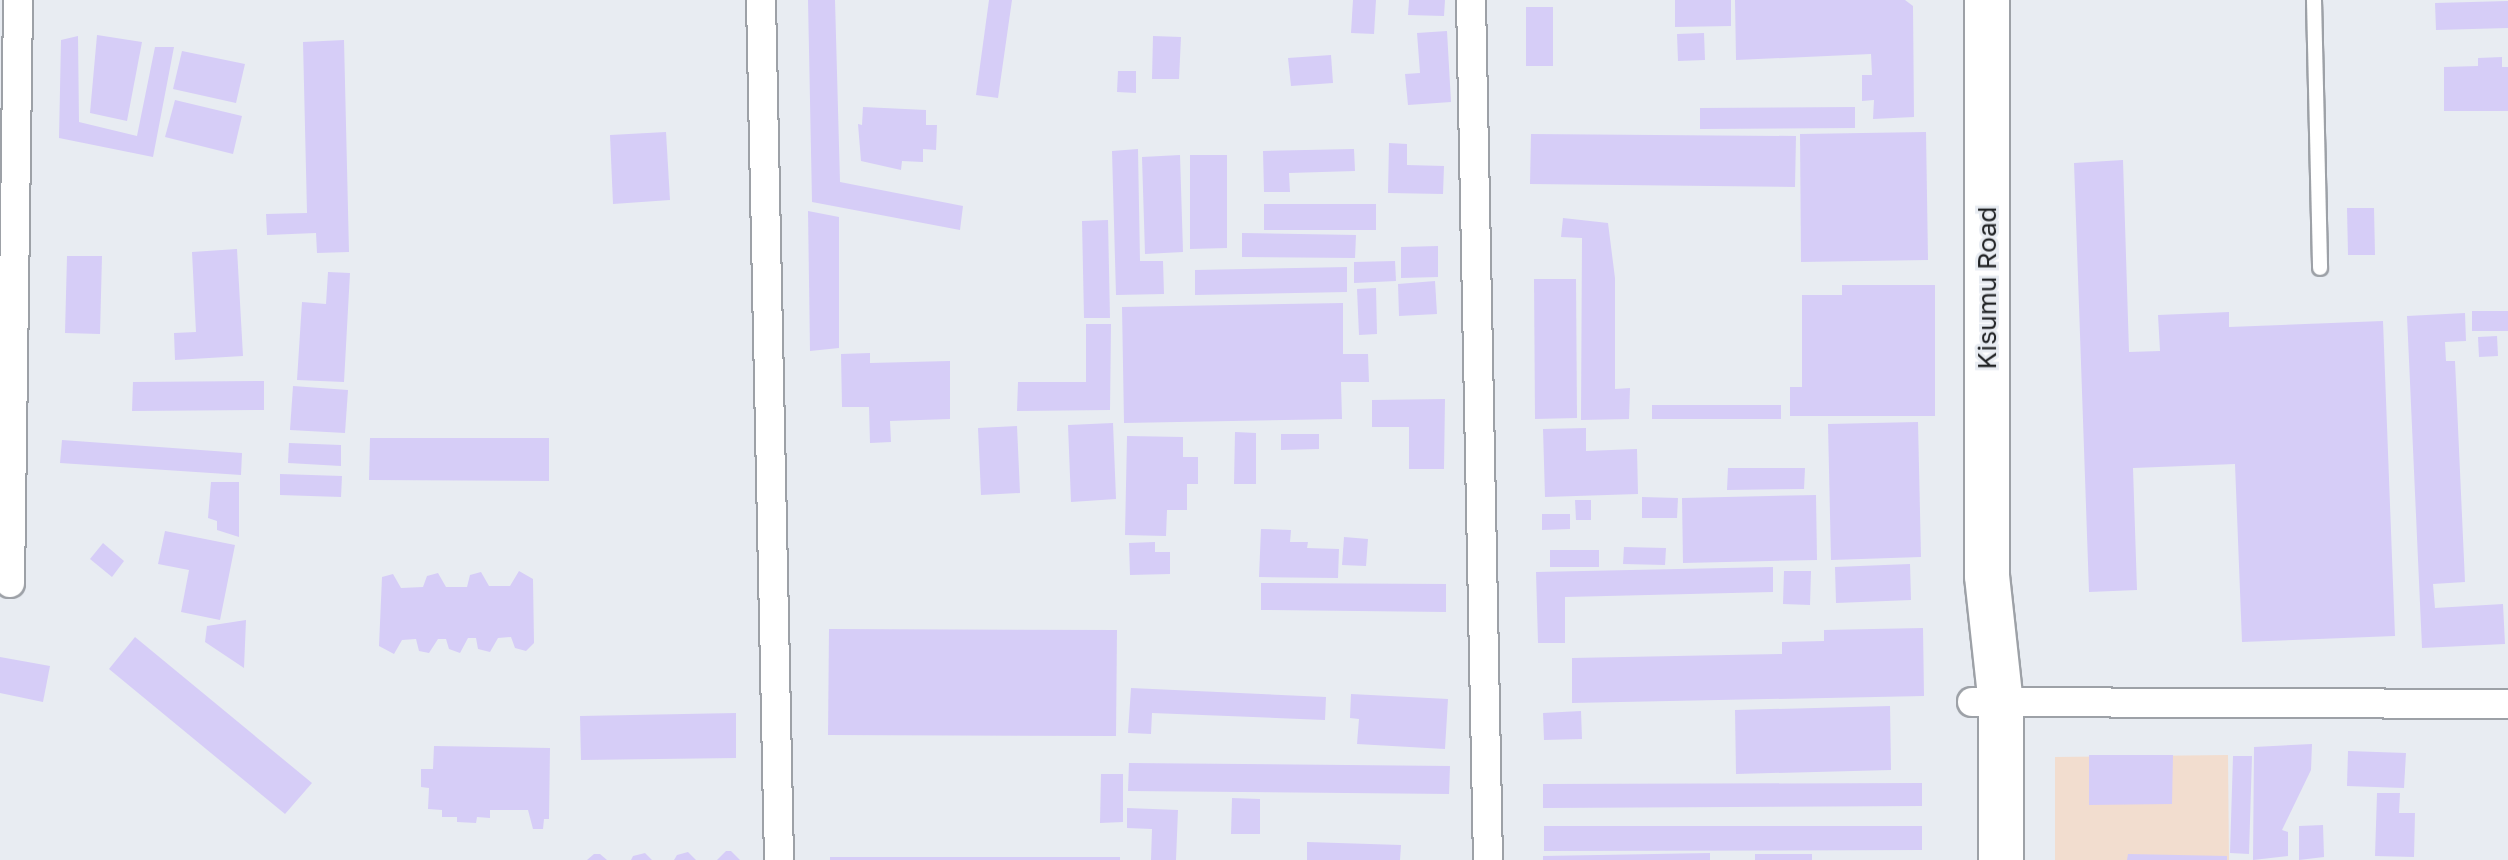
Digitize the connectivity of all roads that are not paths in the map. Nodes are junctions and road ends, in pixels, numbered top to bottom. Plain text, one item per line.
1 (18, 0) edge
2 (761, 0) edge
3 (1471, 0) edge
4 (1987, 0) edge
5 (2314, 0) edge
6 (2320, 268) dead end
7 (10, 583) dead end
8 (1986, 703) junction
9 (2508, 704) edge
10 (779, 860) edge
11 (1488, 860) edge
12 (1973, 860) edge
13 (2001, 860) edge

1 - 7 street
2 - 10 street
3 - 11 street
4 - 8 highway, Kisumu Road
5 - 6 lane
8 - 9 street
8 - 12 highway
8 - 13 highway

